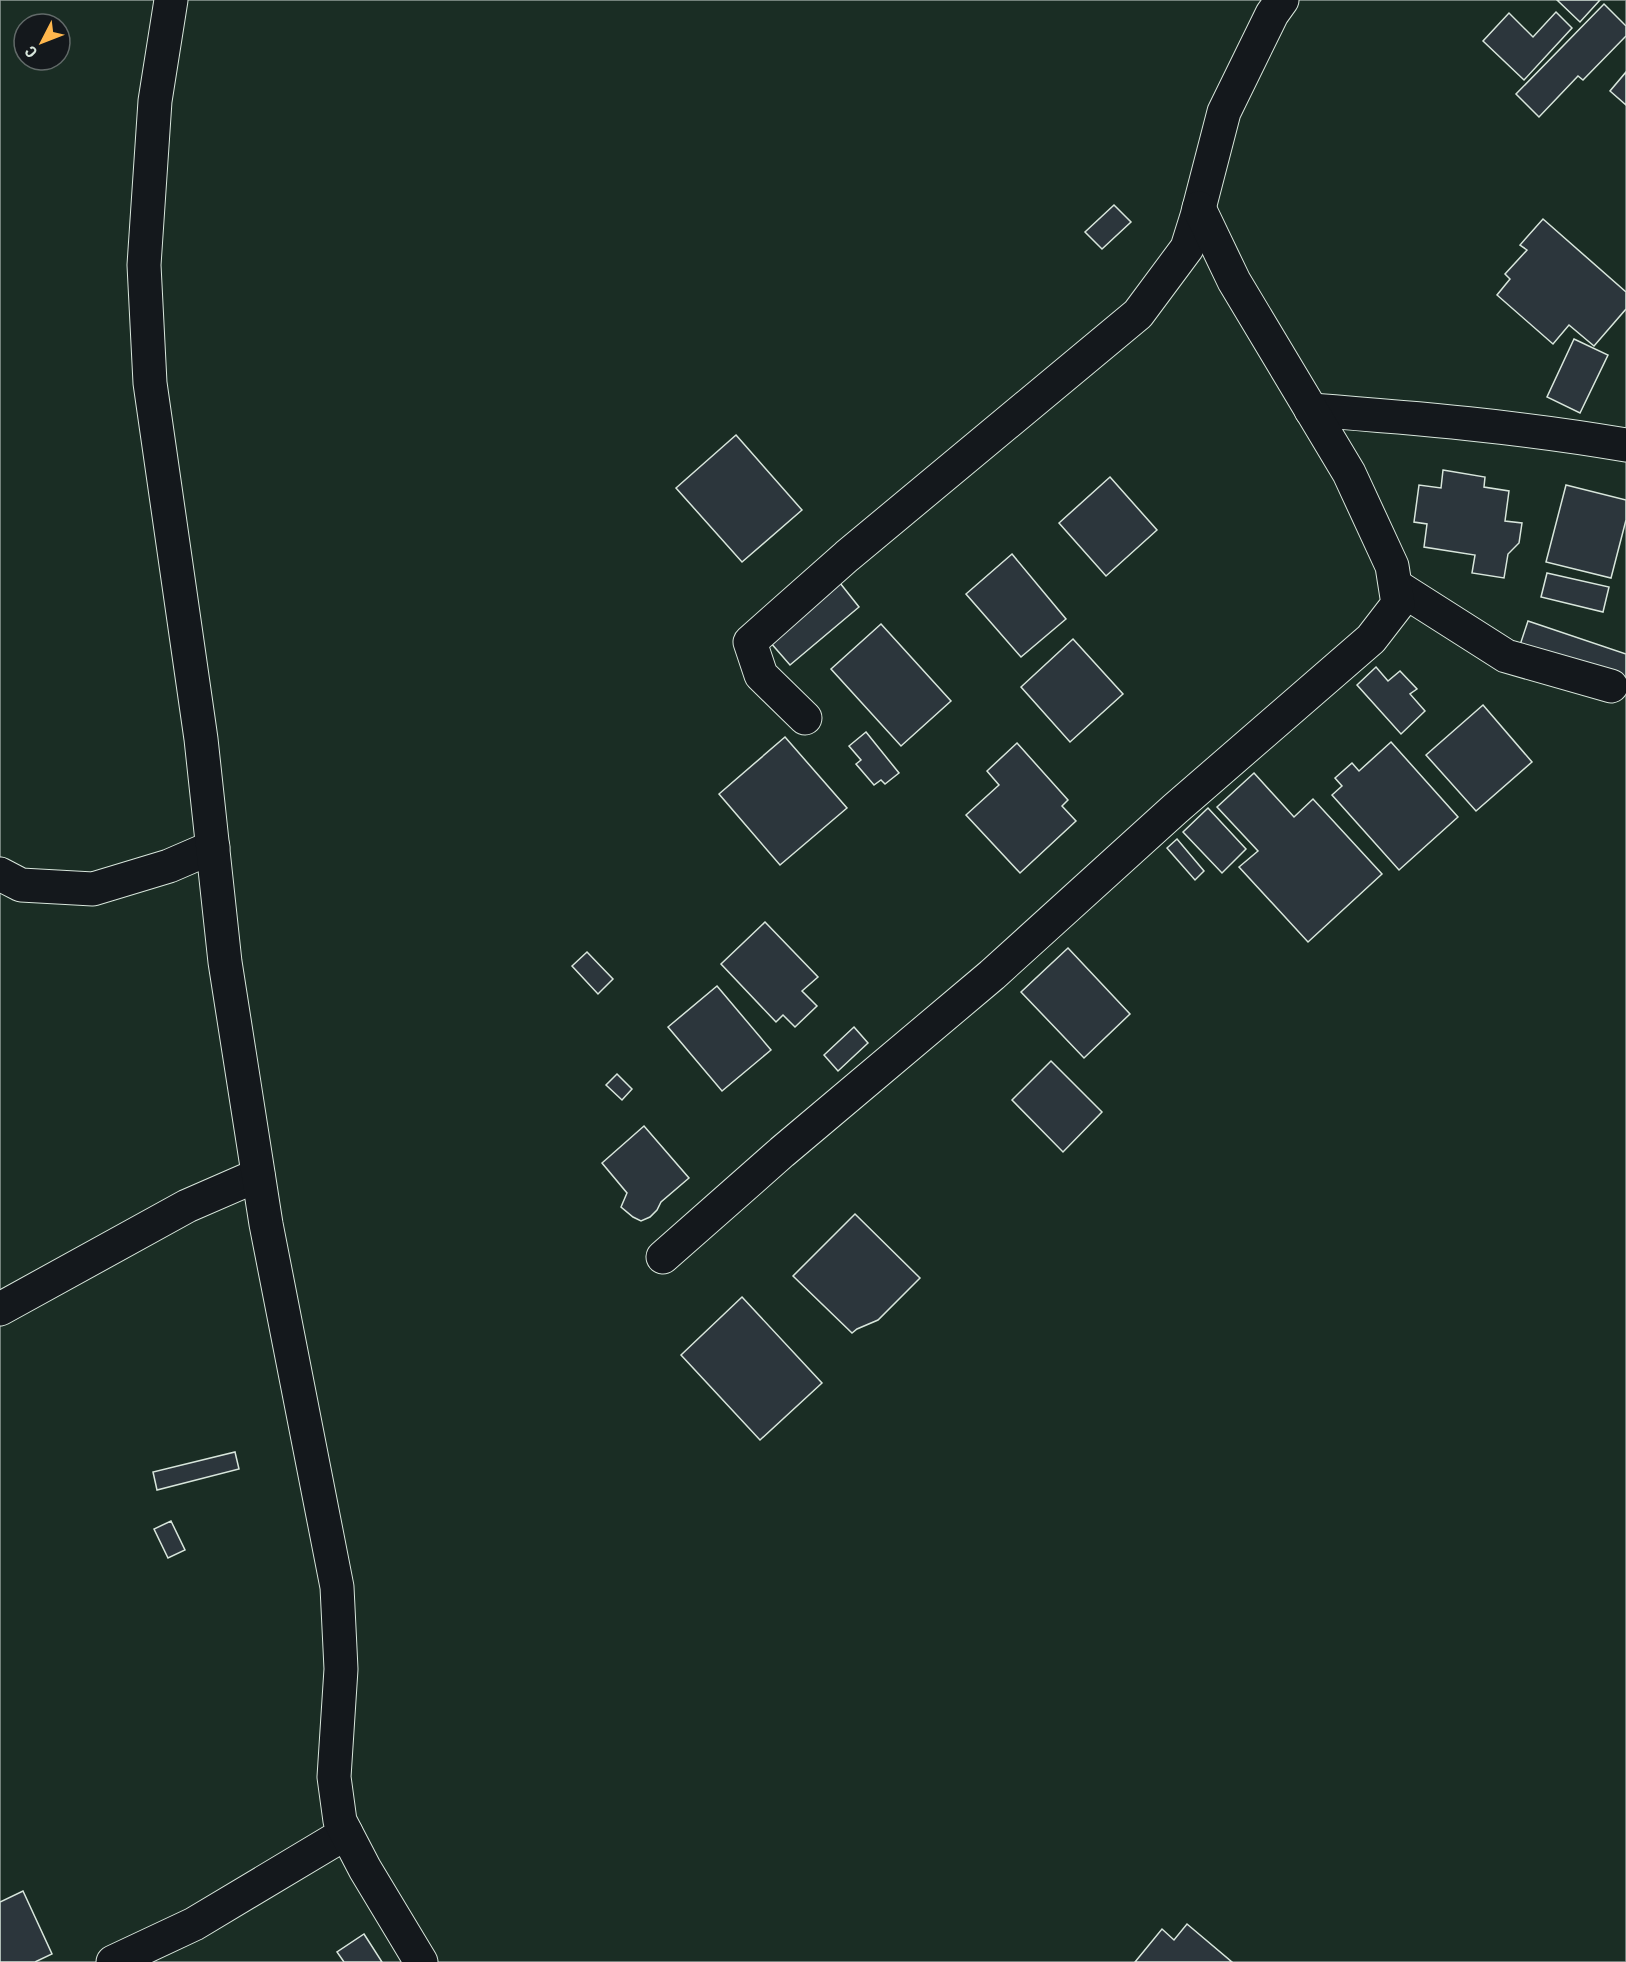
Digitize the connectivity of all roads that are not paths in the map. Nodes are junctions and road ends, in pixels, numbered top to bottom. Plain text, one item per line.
1 (171, 0) edge
2 (1282, 0) edge
3 (1199, 208) junction
4 (1311, 410) junction
5 (1626, 445) edge
6 (1396, 586) junction
7 (1611, 686) dead end
8 (805, 718) dead end
9 (213, 847) junction
10 (0, 874) edge
11 (258, 1175) junction
12 (663, 1257) dead end
13 (8, 1299) edge
14 (346, 1833) junction
15 (113, 1962) edge
16 (420, 1962) edge

1 - 9 street
2 - 3 street
3 - 4 street
3 - 8 street
4 - 5 street
4 - 6 street
6 - 7 street
6 - 12 street
9 - 10 street
9 - 11 street
11 - 13 street
11 - 14 street
14 - 15 street
14 - 16 street

